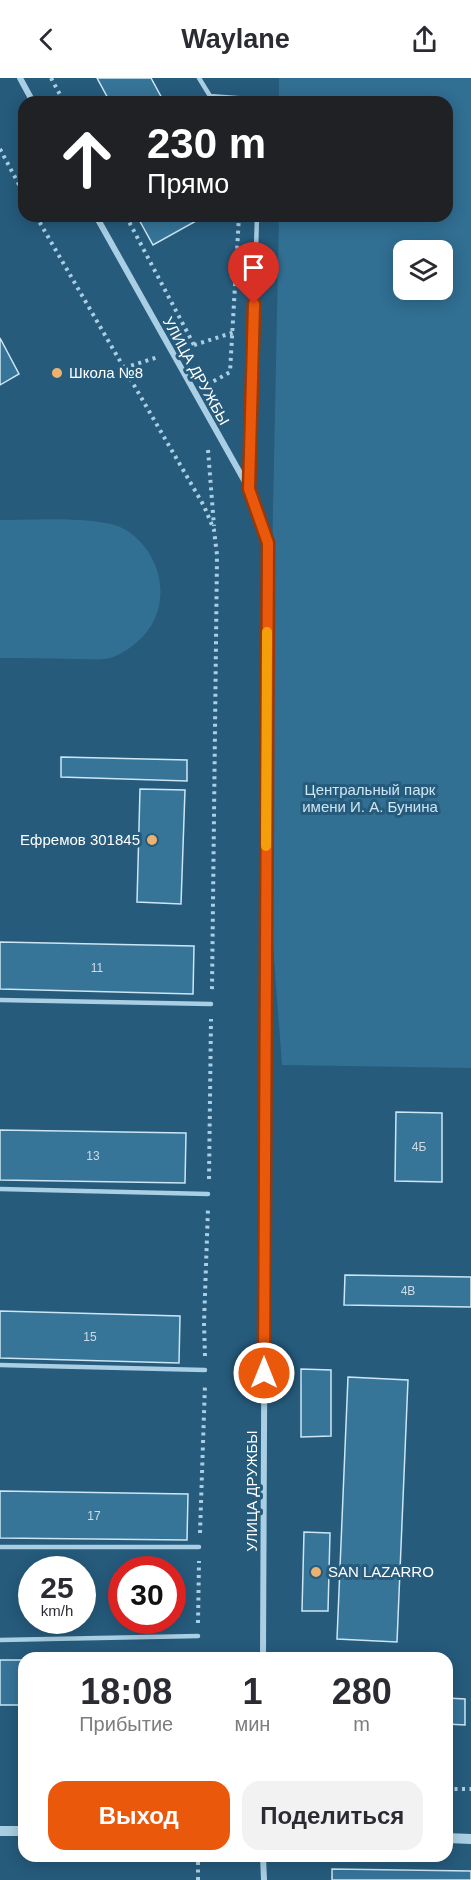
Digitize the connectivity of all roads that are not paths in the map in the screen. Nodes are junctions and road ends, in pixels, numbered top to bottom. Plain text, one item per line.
1 (20, 78) edge
2 (199, 78) edge
3 (30, 96) edge
4 (210, 96) edge
5 (99, 222) edge
6 (257, 222) edge
7 (249, 489) junction
8 (0, 1000) edge
9 (211, 1004) dead end
10 (0, 1189) edge
11 (208, 1194) dead end
12 (0, 1365) edge
13 (205, 1370) dead end
14 (0, 1547) edge
15 (199, 1547) dead end
16 (198, 1636) dead end
17 (0, 1640) edge
18 (263, 1652) edge
19 (0, 1830) edge
20 (18, 1831) edge
21 (453, 1838) edge
22 (471, 1839) edge
23 (263, 1862) edge
24 (264, 1880) edge

1 - 3 street
2 - 4 lane
5 - 7 street, УЛИЦА ДРУЖБЫ
6 - 7 lane
7 - 18 street, УЛИЦА ДРУЖБЫ
8 - 9 lane
10 - 11 lane
12 - 13 lane
14 - 15 lane
16 - 17 lane
19 - 20 street
21 - 22 street
23 - 24 street

